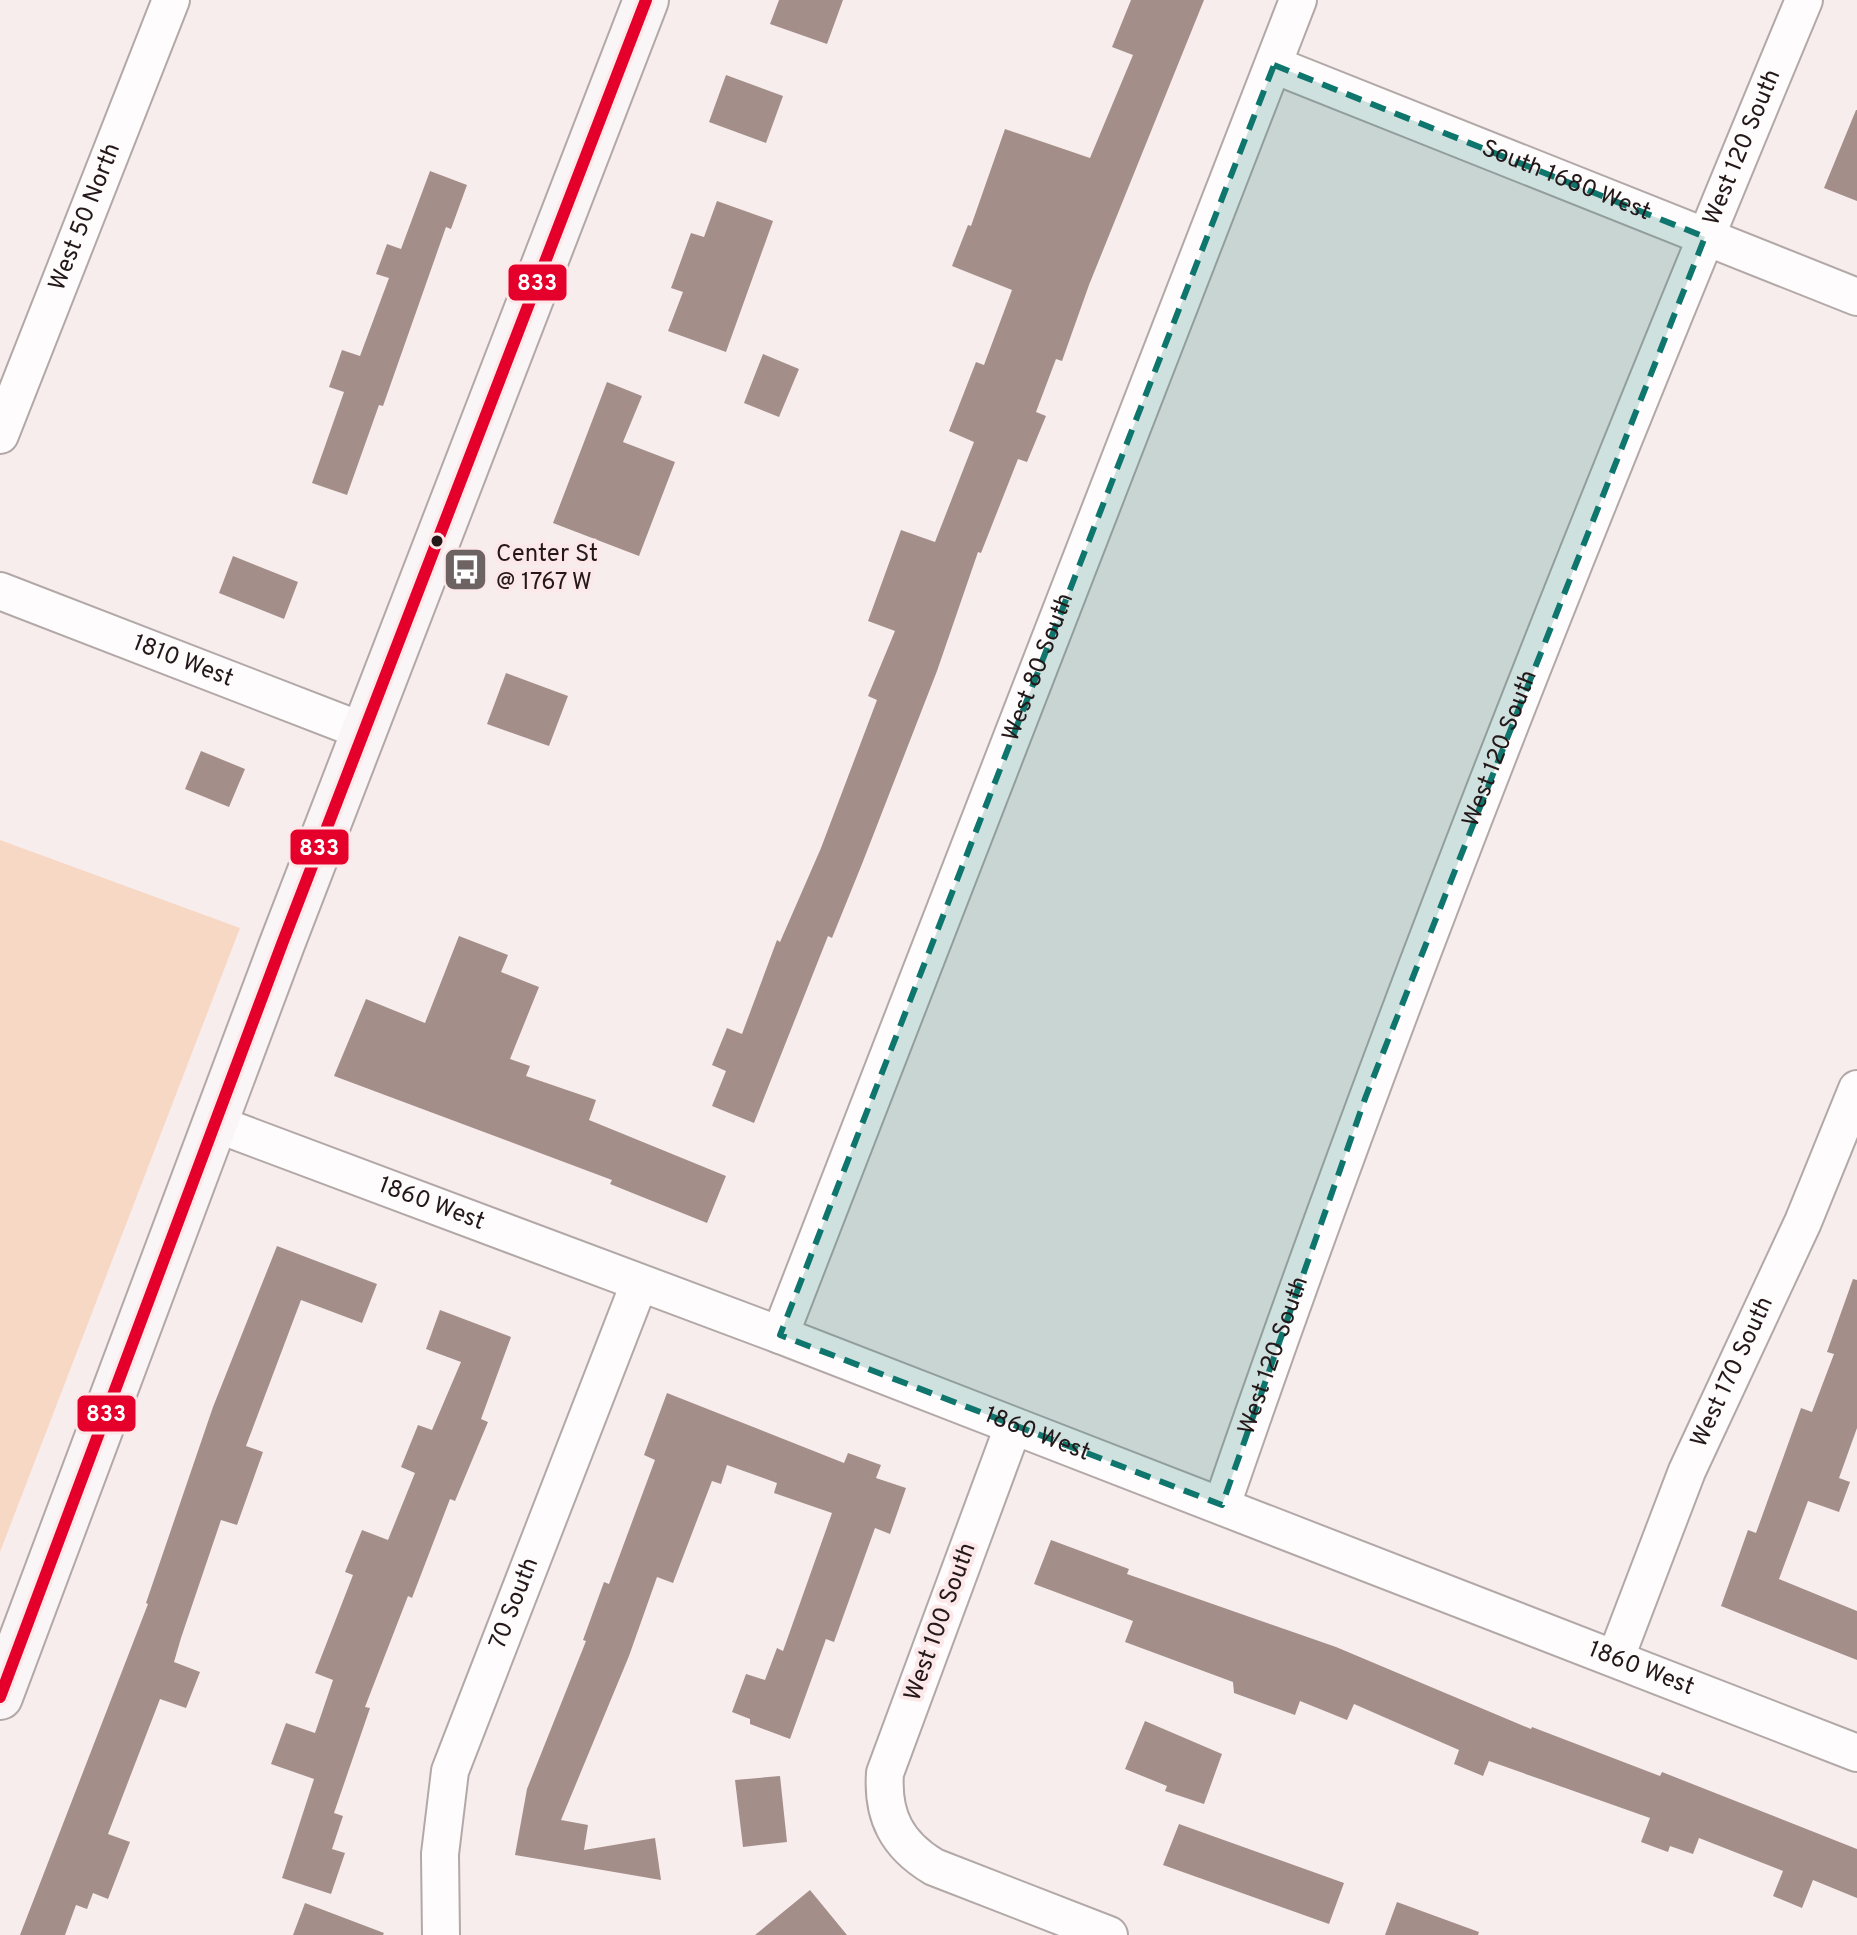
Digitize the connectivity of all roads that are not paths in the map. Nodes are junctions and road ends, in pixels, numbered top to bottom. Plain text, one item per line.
1 (171, 0) edge
2 (646, 0) edge
3 (1298, 0) edge
4 (1804, 0) edge
5 (1274, 65) junction
6 (1705, 237) junction
7 (1857, 297) edge
8 (0, 435) edge
9 (0, 591) edge
10 (365, 732) junction
11 (1857, 1089) edge
12 (214, 1123) junction
13 (639, 1284) junction
14 (780, 1335) junction
15 (1013, 1427) junction
16 (1222, 1505) junction
17 (1616, 1657) junction
18 (0, 1697) edge
19 (1857, 1753) edge
20 (441, 1935) edge
21 (1109, 1935) edge

1 - 8 street, West 50 North
2 - 10 main road
3 - 5 street, West 80 South
4 - 6 street, West 120 South
5 - 6 street, South 1680 West
5 - 14 street, West 80 South
6 - 7 street, South 1680 West
6 - 16 street, West 120 South
9 - 10 street, 1810 West
10 - 12 main road
11 - 17 street, West 170 South
12 - 13 street, 1860 West
12 - 18 main road
13 - 14 street, 1860 West
13 - 20 street, 70 South
14 - 15 street, 1860 West
15 - 16 street, 1860 West
15 - 21 street, West 100 South
16 - 17 street, 1860 West
17 - 19 street, 1860 West

